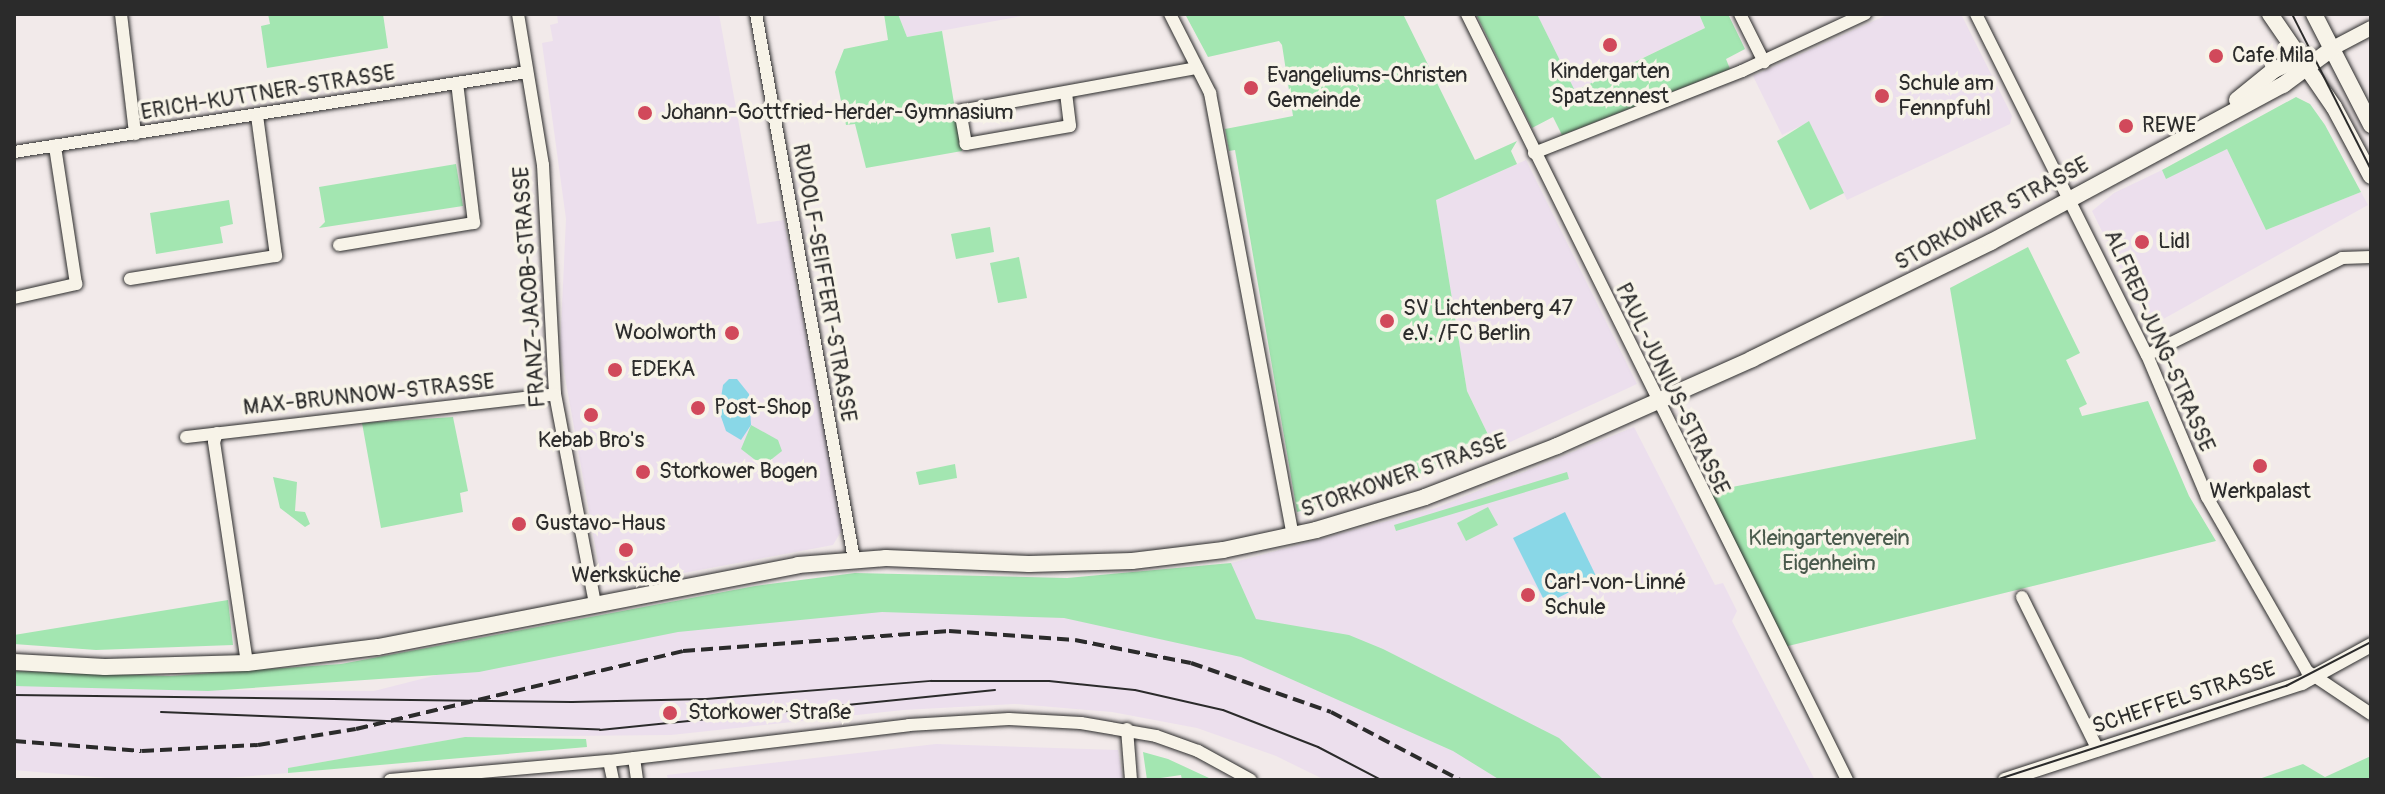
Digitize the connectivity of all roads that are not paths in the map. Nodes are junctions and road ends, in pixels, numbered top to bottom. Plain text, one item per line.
1 (121, 14) edge
2 (518, 14) edge
3 (756, 14) edge
4 (1170, 14) edge
5 (1467, 14) edge
6 (1740, 14) edge
7 (1865, 14) edge
8 (1976, 14) edge
9 (2270, 14) edge
10 (2314, 14) edge
11 (2371, 28) edge
12 (2333, 48) junction
13 (1764, 62) junction
14 (2301, 63) junction
15 (1197, 68) junction
16 (527, 72) junction
17 (457, 83) junction
18 (1066, 93) junction
19 (257, 116) junction
20 (2371, 125) edge
21 (135, 134) junction
22 (55, 146) junction
23 (14, 152) edge
24 (1534, 153) junction
25 (2371, 176) edge
26 (2071, 198) junction
27 (339, 245) dead end
28 (2371, 257) edge
29 (130, 279) dead end
30 (14, 298) edge
31 (2147, 355) junction
32 (555, 394) junction
33 (1656, 401) junction
34 (217, 433) junction
35 (186, 437) dead end
36 (1293, 536) junction
37 (854, 559) junction
38 (2022, 597) dead end
39 (595, 604) junction
40 (2371, 645) edge
41 (14, 662) edge
42 (247, 663) junction
43 (2317, 676) junction
44 (2371, 714) edge
45 (1127, 729) junction
46 (2098, 750) junction
47 (634, 758) junction
48 (609, 761) junction
49 (390, 780) edge
50 (613, 780) edge
51 (637, 780) edge
52 (1131, 780) edge
53 (1251, 780) edge
54 (1847, 780) edge
55 (2005, 780) edge

1 - 21 street
2 - 16 street, FRANZ-JACOB-STRASSE
3 - 37 street, RUDOLF-SEIFFERT-STRASSE
4 - 15 street
5 - 24 street, PAUL-JUNIUS-STRASSE
6 - 13 street
7 - 13 street
8 - 26 street, ALFRED-JUNG-STRASSE
9 - 14 main road
10 - 12 main road
11 - 12 street
12 - 14 main road, STORKOWER STRASSE
12 - 20 main road
13 - 24 street
14 - 25 main road
14 - 26 main road, STORKOWER STRASSE
15 - 18 street
15 - 36 street
16 - 17 street, ERICH-KUTTNER-STRASSE
16 - 32 street, FRANZ-JACOB-STRASSE
17 - 19 street, ERICH-KUTTNER-STRASSE
17 - 27 street
18 - 18 street
19 - 21 street, ERICH-KUTTNER-STRASSE
19 - 29 street
21 - 22 street, ERICH-KUTTNER-STRASSE
22 - 23 street, ERICH-KUTTNER-STRASSE
22 - 30 street
24 - 33 street, PAUL-JUNIUS-STRASSE
26 - 31 street, ALFRED-JUNG-STRASSE
26 - 33 main road, STORKOWER STRASSE
28 - 31 street
31 - 43 street, ALFRED-JUNG-STRASSE
32 - 34 street, MAX-BRUNNOW-STRASSE
32 - 39 street, FRANZ-JACOB-STRASSE
33 - 36 main road, STORKOWER STRASSE
33 - 54 street, PAUL-JUNIUS-STRASSE
34 - 35 street, MAX-BRUNNOW-STRASSE
34 - 42 street
36 - 37 main road, STORKOWER STRASSE
37 - 39 main road, STORKOWER STRASSE
38 - 46 street
39 - 42 main road, STORKOWER STRASSE
40 - 43 street, SCHEFFELSTRASSE
41 - 42 main road, STORKOWER STRASSE
43 - 44 street, ALFRED-JUNG-STRASSE
43 - 46 street, SCHEFFELSTRASSE
45 - 47 street
45 - 52 street
45 - 53 street
46 - 55 street, SCHEFFELSTRASSE
47 - 48 street
47 - 51 street
48 - 49 street
48 - 50 street

